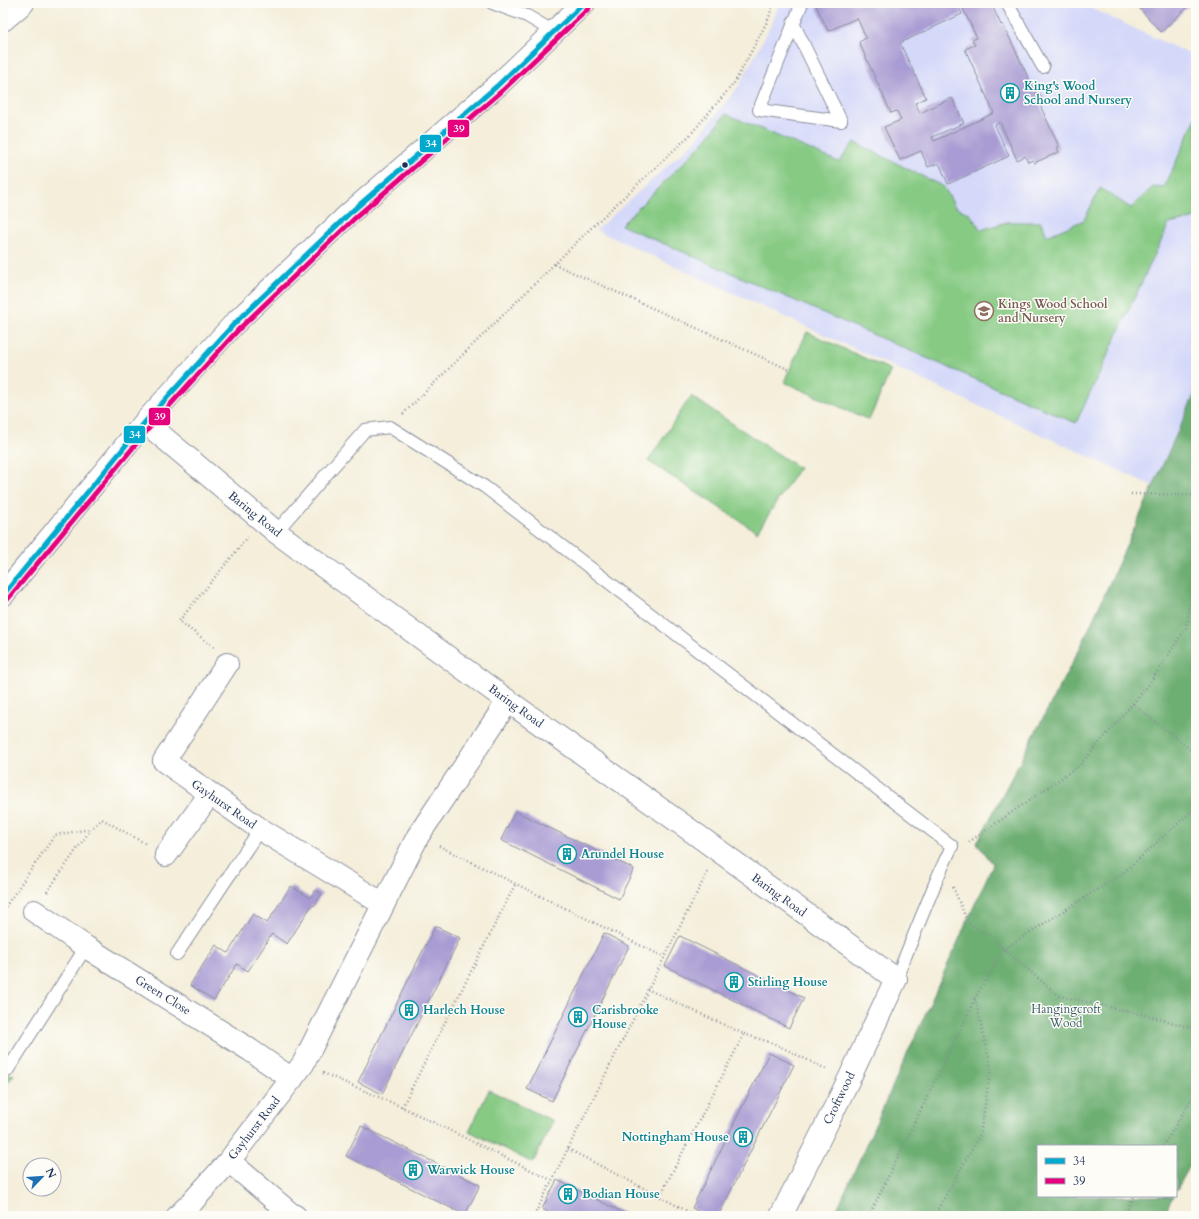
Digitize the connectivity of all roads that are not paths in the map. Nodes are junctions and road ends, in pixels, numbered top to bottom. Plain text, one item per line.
1 (23, 3) edge
2 (492, 3) edge
3 (584, 3) edge
4 (802, 3) edge
5 (1007, 3) edge
6 (3, 20) edge
7 (793, 23) junction
8 (554, 32) junction
9 (1043, 67) dead end
10 (145, 422) junction
11 (269, 526) junction
12 (3, 595) edge
13 (227, 664) road end
14 (508, 701) junction
15 (210, 794) junction
16 (260, 829) junction
17 (166, 855) road end
18 (383, 904) junction
19 (34, 910) road end
20 (86, 947) junction
21 (177, 954) dead end
22 (896, 979) junction
23 (7, 1071) dead end
24 (292, 1079) junction
25 (229, 1161) junction
26 (292, 1215) edge
27 (178, 1216) edge
28 (781, 1216) edge

1 - 6 street
2 - 8 lane
3 - 8 street
4 - 7 lane
5 - 9 lane
7 - 7 lane
8 - 10 street
10 - 11 street, Baring Road
10 - 12 street
11 - 14 street, Baring Road
11 - 22 lane
13 - 15 street, Gayhurst Road
14 - 18 street, Gayhurst Road
14 - 22 street, Baring Road
15 - 16 street, Gayhurst Road
15 - 17 street
16 - 18 street, Gayhurst Road
16 - 21 lane
18 - 24 street, Gayhurst Road
19 - 20 street, Green Close
20 - 23 lane
20 - 24 street, Green Close
22 - 28 street, Croftwood
24 - 25 street, Gayhurst Road
25 - 26 street
25 - 27 street, Gayhurst Road

